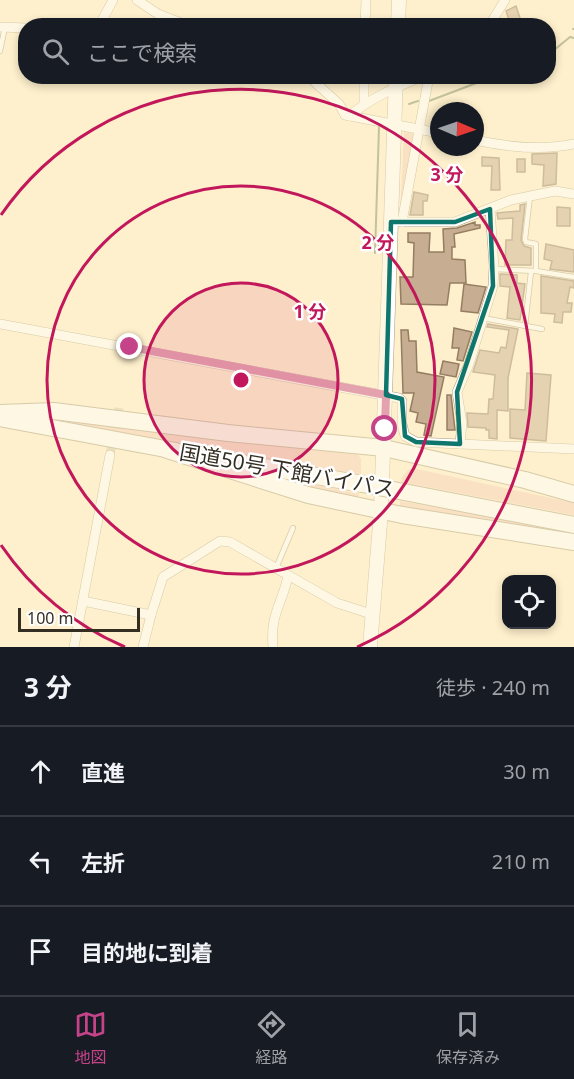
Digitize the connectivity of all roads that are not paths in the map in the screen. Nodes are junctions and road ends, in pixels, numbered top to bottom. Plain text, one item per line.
1 (113, 0) edge
2 (137, 0) edge
3 (366, 0) edge
4 (399, 0) edge
5 (505, 0) edge
6 (103, 18) edge
7 (168, 18) edge
8 (365, 18) edge
9 (398, 18) edge
10 (494, 18) edge
11 (3, 27) edge
12 (18, 28) edge
13 (0, 51) edge
14 (317, 84) edge
15 (364, 84) edge
16 (393, 84) edge
17 (396, 84) edge
18 (427, 84) edge
19 (364, 104) junction
20 (349, 116) junction
21 (395, 126) junction
22 (419, 129) junction
23 (430, 131) edge
24 (484, 142) edge
25 (574, 144) edge
26 (574, 194) edge
27 (530, 196) junction
28 (490, 209) junction
29 (397, 222) junction
30 (494, 268) junction
31 (534, 272) junction
32 (574, 277) edge
33 (483, 318) junction
34 (0, 324) edge
35 (525, 326) junction
36 (542, 329) dead end
37 (386, 395) junction
38 (0, 413) edge
39 (0, 418) edge
40 (460, 444) junction
41 (384, 448) junction
42 (574, 449) edge
43 (168, 450) junction
44 (110, 455) tunnel mouth
45 (574, 494) edge
46 (381, 511) junction
47 (574, 525) edge
48 (293, 528) dead end
49 (574, 542) edge
50 (276, 568) junction
51 (288, 576) junction
52 (83, 601) junction
53 (151, 615) junction
54 (374, 615) junction
55 (74, 647) edge
56 (143, 647) edge
57 (273, 647) edge
58 (370, 647) edge

1 - 6 street
2 - 7 street
3 - 8 street
4 - 9 street
5 - 10 street
11 - 12 street
11 - 13 lane
14 - 20 street
15 - 19 street
16 - 19 street
17 - 21 street
18 - 22 street
19 - 20 street
20 - 21 street
21 - 22 street
21 - 29 street
22 - 23 street
22 - 29 street
24 - 25 street
26 - 27 street
27 - 28 street
27 - 31 lane
28 - 29 street
28 - 30 street
29 - 37 street
30 - 31 lane
30 - 33 street
31 - 32 lane
31 - 35 lane
33 - 35 lane
33 - 40 street
34 - 37 street
35 - 36 lane
37 - 40 street
37 - 41 street
38 - 41 highway
39 - 43 highway, 国道50号 下館バイパス
40 - 42 street
41 - 45 highway
41 - 46 street
43 - 46 highway
43 - 47 highway, 国道50号 下館バイパス, bridge
44 - 52 street
46 - 49 highway
46 - 54 street
48 - 50 lane
50 - 51 street
50 - 53 street
51 - 54 street
51 - 57 street
52 - 53 street
52 - 55 street
53 - 56 street
54 - 58 street

